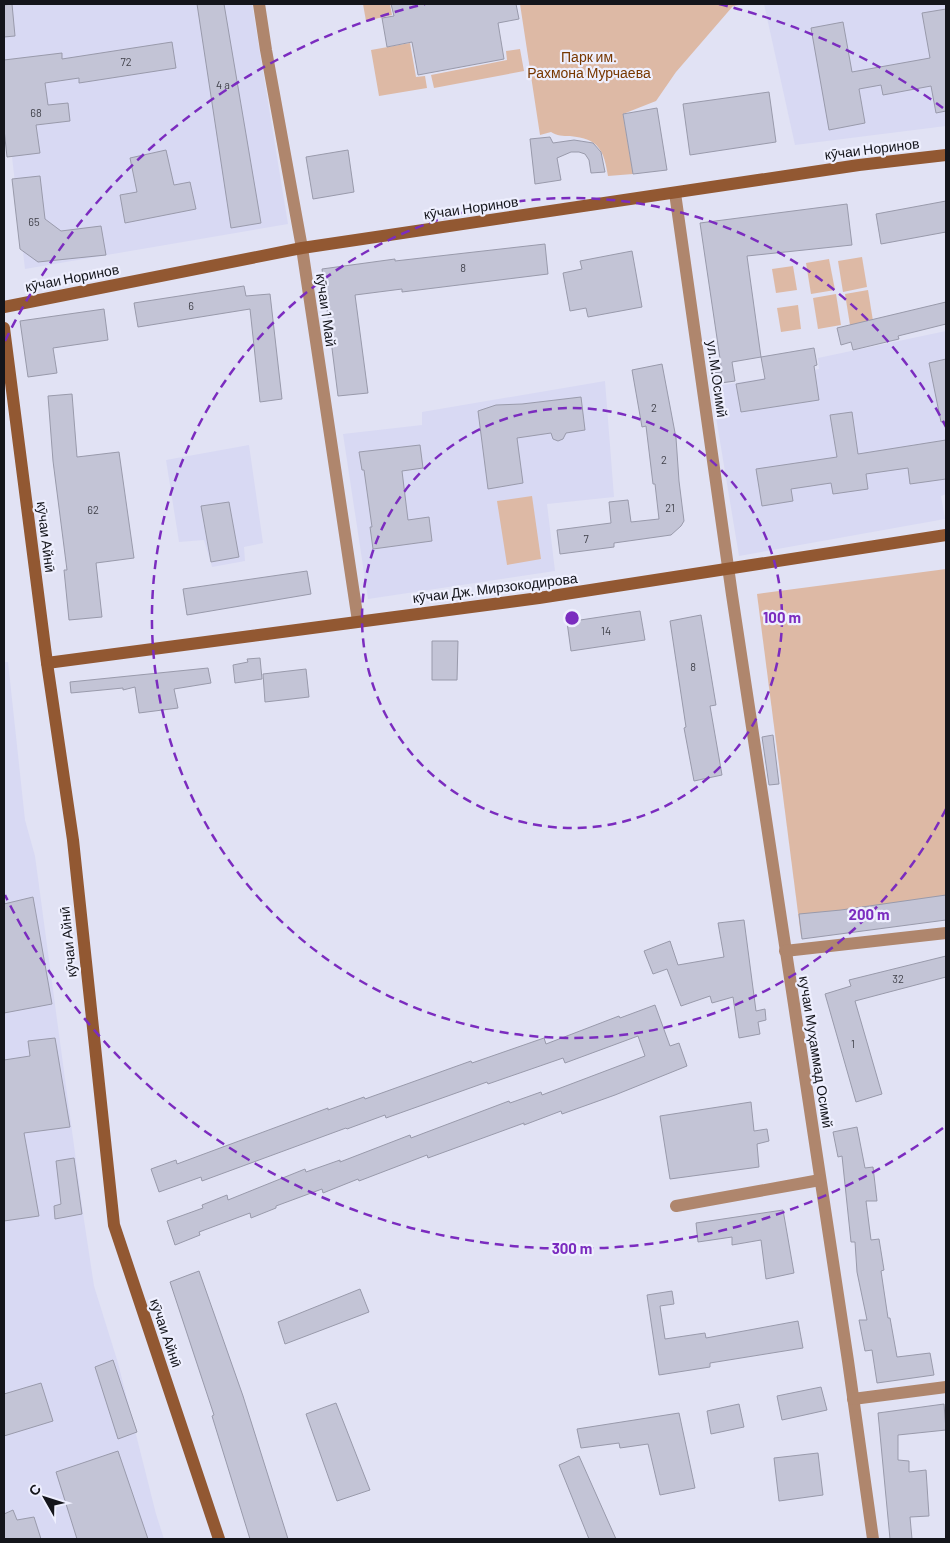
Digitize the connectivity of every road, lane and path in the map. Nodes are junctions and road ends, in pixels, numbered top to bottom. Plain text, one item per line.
1 (259, 4) edge
2 (946, 155) edge
3 (675, 193) junction
4 (302, 248) junction
5 (4, 306) edge
6 (4, 328) edge
7 (946, 535) edge
8 (729, 570) junction
9 (358, 621) junction
10 (47, 663) junction
11 (946, 933) edge
12 (785, 951) junction
13 (820, 1180) junction
14 (676, 1206) dead end
15 (946, 1387) edge
16 (853, 1399) junction
17 (219, 1539) edge
18 (873, 1539) edge

1 - 4 street, кӯчаи 1 Май
2 - 3 street, кӯчаи Норинов
3 - 4 street, кӯчаи Норинов
3 - 8 street, ул.М.Осимй
4 - 5 street, кӯчаи Норинов
4 - 9 street, кӯчаи 1 Май
6 - 10 street, кӯчаи Айнӣ
7 - 8 street, кӯчаи Дж. Мирзокодирова
8 - 9 street, кӯчаи Дж. Мирзокодирова
8 - 12 street, кучаи Муҳаммад Осимй
9 - 10 street, кӯчаи Дж. Мирзокодирова
10 - 17 street, кӯчаи Айнӣ
11 - 12 street
12 - 13 street, кучаи Муҳаммад Осимй
13 - 14 street
13 - 16 street, кучаи Муҳаммад Осимй
15 - 16 street
16 - 18 street, кучаи Муҳаммад Осимй

